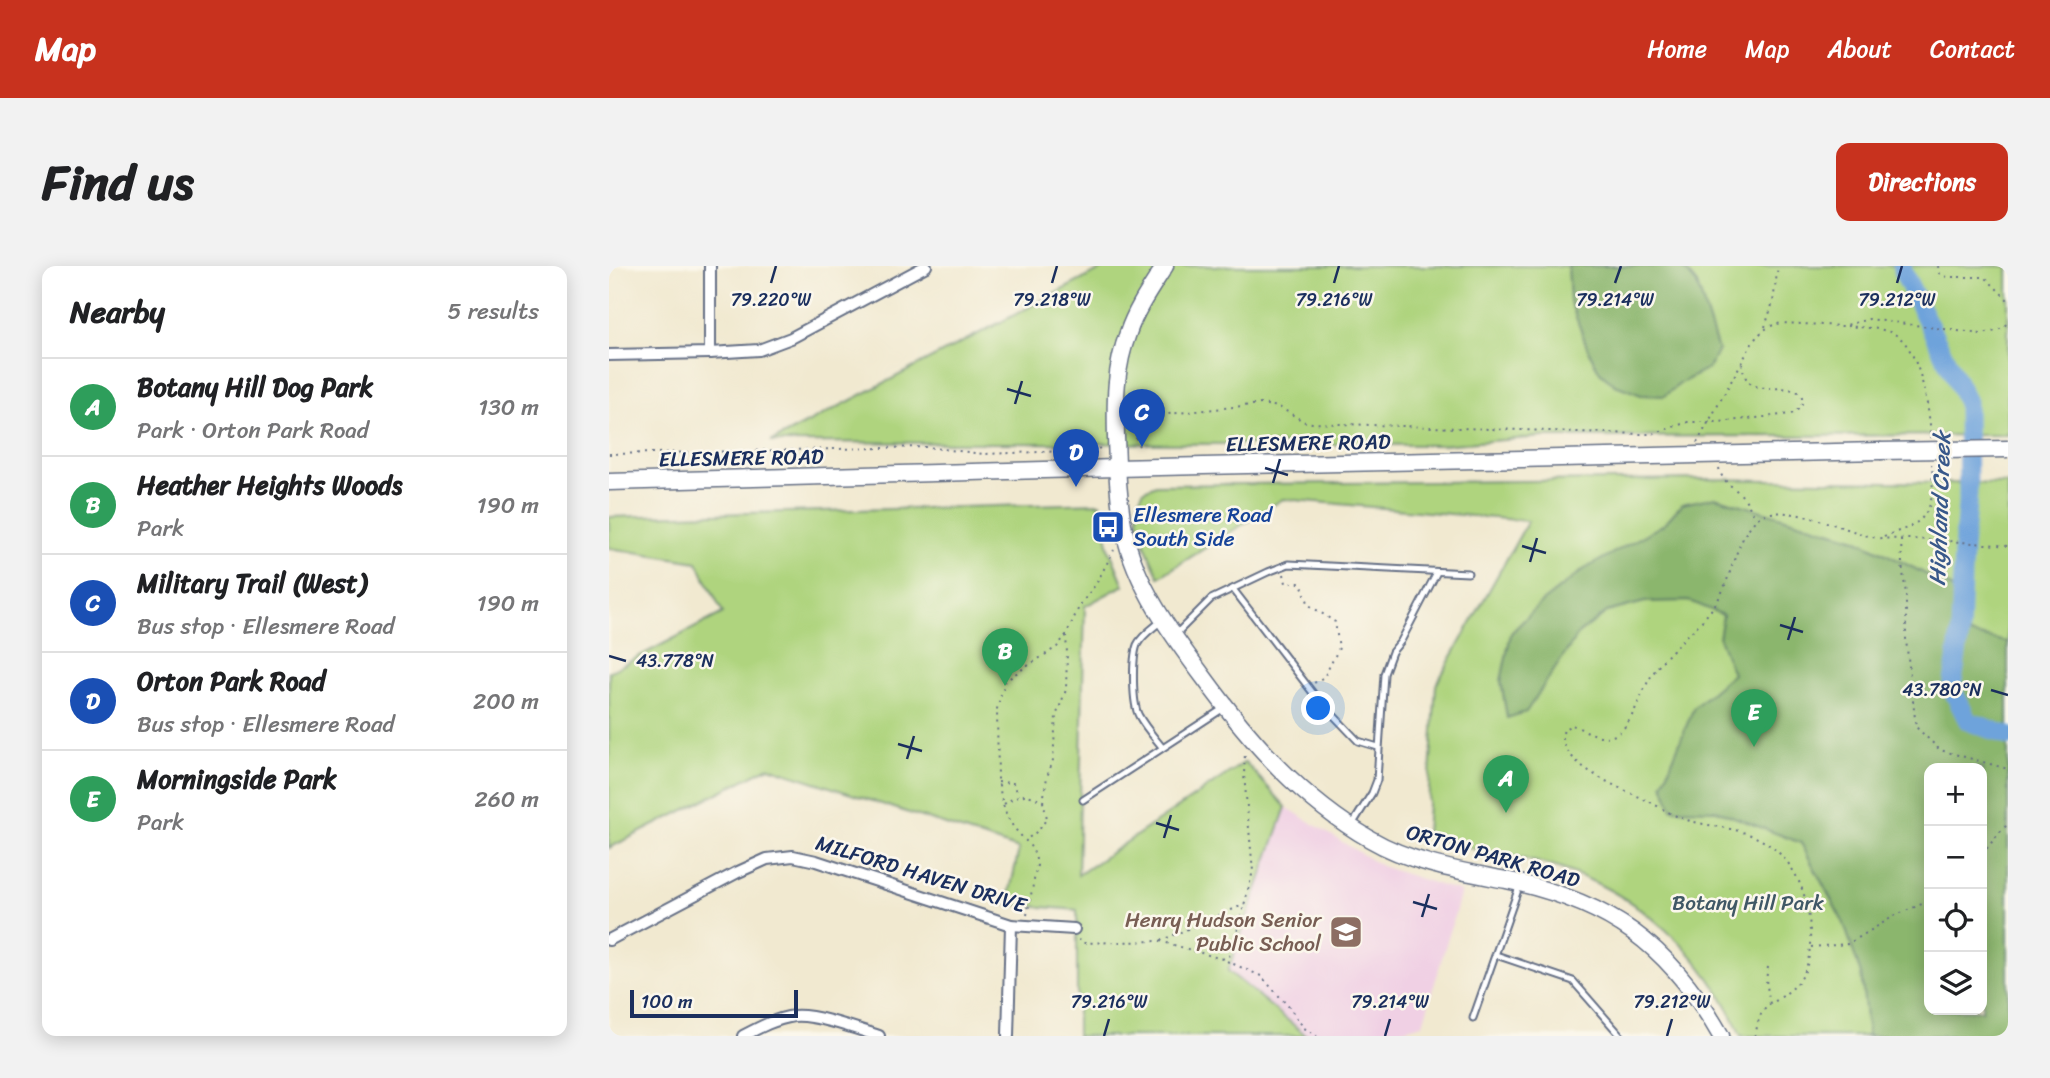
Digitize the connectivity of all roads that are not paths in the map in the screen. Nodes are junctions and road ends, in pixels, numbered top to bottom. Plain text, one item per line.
1 (710, 266) edge
2 (926, 266) edge
3 (1165, 266) edge
4 (710, 354) junction
5 (609, 355) edge
6 (2008, 449) edge
7 (1116, 468) junction
8 (609, 482) edge
9 (1437, 572) junction
10 (1468, 573) dead end
11 (1233, 589) junction
12 (1163, 619) junction
13 (1174, 635) junction
14 (1225, 708) junction
15 (1162, 747) junction
16 (1378, 747) junction
17 (1083, 800) dead end
18 (1350, 827) junction
19 (1520, 884) junction
20 (1011, 925) junction
21 (1074, 929) road end
22 (609, 940) edge
23 (1496, 955) junction
24 (1473, 1018) dead end
25 (743, 1036) edge
26 (879, 1036) edge
27 (1008, 1036) edge
28 (1621, 1036) edge
29 (1721, 1036) edge

1 - 4 street
2 - 4 street
3 - 7 main road, ORTON PARK ROAD
4 - 5 street
6 - 7 main road, ELLESMERE ROAD, bridge
7 - 8 main road, ELLESMERE ROAD
7 - 12 main road, ORTON PARK ROAD
9 - 10 lane
9 - 11 lane
9 - 16 lane
11 - 13 lane
11 - 16 lane
12 - 13 main road, ORTON PARK ROAD
12 - 15 lane
13 - 14 main road, ORTON PARK ROAD
14 - 15 lane
14 - 18 main road, ORTON PARK ROAD
15 - 17 lane
16 - 18 lane
18 - 19 main road, ORTON PARK ROAD
19 - 23 lane
19 - 29 main road, ORTON PARK ROAD
20 - 21 street, MILFORD HAVEN DRIVE
20 - 22 street, MILFORD HAVEN DRIVE
20 - 27 street
23 - 24 lane
23 - 28 lane
25 - 26 street

